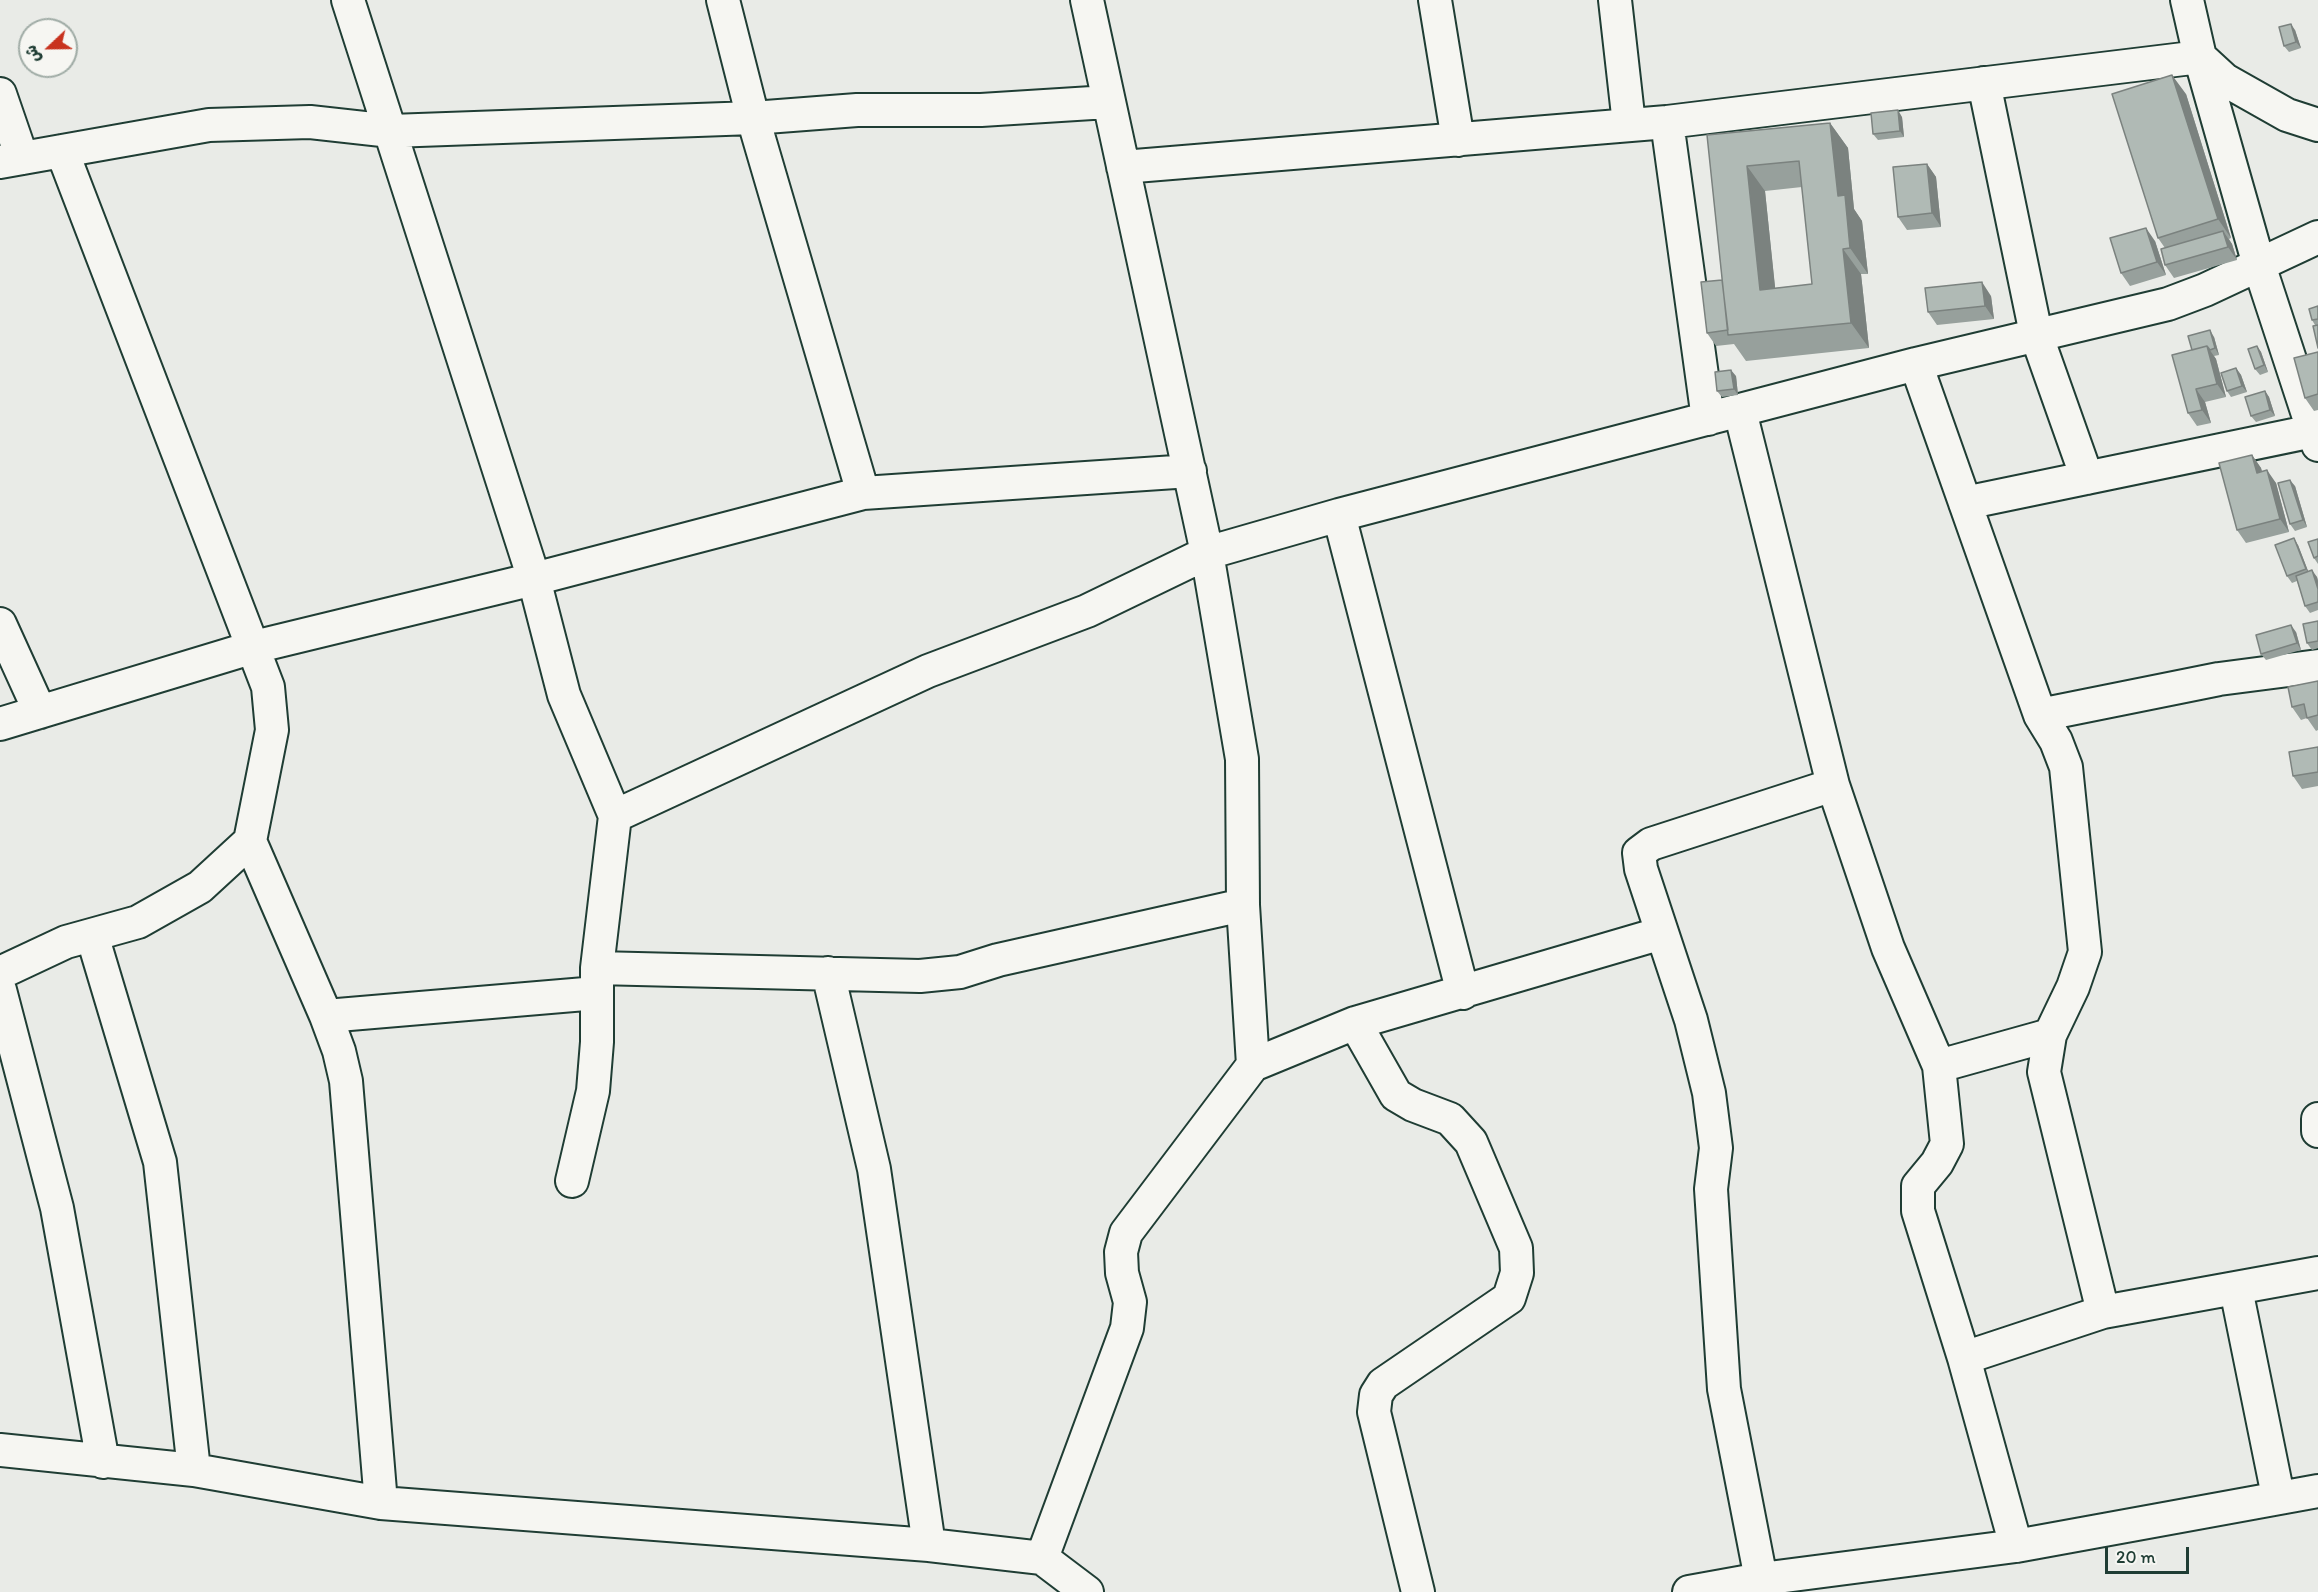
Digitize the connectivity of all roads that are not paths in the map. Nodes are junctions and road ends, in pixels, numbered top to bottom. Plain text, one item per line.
1 (348, 0) edge
2 (723, 0) edge
3 (1087, 0) edge
4 (1435, 0) edge
5 (1615, 0) edge
6 (2187, 0) edge
7 (2200, 57) junction
8 (1983, 83) junction
9 (0, 94) edge
10 (1108, 102) junction
11 (753, 118) junction
12 (1667, 122) junction
13 (1629, 124) junction
14 (2318, 125) edge
15 (391, 131) junction
16 (1458, 140) junction
17 (62, 151) junction
18 (11, 160) edge
19 (1123, 166) junction
20 (2318, 237) edge
21 (2259, 266) junction
22 (2036, 334) junction
23 (1916, 364) junction
24 (1740, 411) junction
25 (1708, 419) junction
26 (2316, 435) edge
27 (1190, 471) junction
28 (2087, 478) junction
29 (863, 493) junction
30 (1965, 503) junction
31 (1339, 515) junction
32 (1207, 553) junction
33 (534, 579) junction
34 (0, 624) edge
35 (254, 647) junction
36 (2318, 666) edge
37 (40, 712) junction
38 (2040, 715) junction
39 (0, 724) edge
40 (1833, 785) junction
41 (615, 816) junction
42 (250, 841) junction
43 (1244, 905) junction
44 (1662, 933) junction
45 (92, 935) junction
46 (0, 973) edge
47 (828, 973) junction
48 (597, 980) junction
49 (0, 990) edge
50 (1462, 993) junction
51 (326, 1016) junction
52 (1355, 1023) junction
53 (2050, 1035) junction
54 (1253, 1065) junction
55 (1939, 1066) junction
56 (2318, 1119) edge
57 (2318, 1131) edge
58 (572, 1181) dead end
59 (2318, 1273) edge
60 (2236, 1289) junction
61 (2103, 1312) junction
62 (1964, 1358) junction
63 (0, 1450) edge
64 (103, 1462) junction
65 (194, 1470) junction
66 (2318, 1491) edge
67 (2278, 1496) junction
68 (381, 1503) junction
69 (929, 1545) junction
70 (2016, 1546) junction
71 (1042, 1558) junction
72 (1761, 1579) junction
73 (1087, 1592) edge
74 (1419, 1592) edge
75 (1689, 1592) edge

1 - 15 street
2 - 11 street
3 - 10 street
4 - 16 street
5 - 13 street
6 - 7 street
7 - 8 street
7 - 14 street
7 - 21 street
8 - 12 street
8 - 22 street
9 - 18 street
10 - 11 street
10 - 19 street
11 - 15 street
11 - 29 street
12 - 13 street
12 - 25 street
13 - 16 street
15 - 17 street
15 - 33 street
16 - 19 street
17 - 18 street
17 - 35 street
19 - 27 street
20 - 21 street
21 - 22 street
21 - 26 street
22 - 23 street
22 - 28 street
23 - 24 street
23 - 30 street
24 - 25 street
24 - 40 street
25 - 31 street
26 - 28 street
27 - 29 street
27 - 32 street
28 - 30 street
29 - 33 street
30 - 38 street
31 - 32 street
31 - 50 street
32 - 41 street
32 - 43 street
33 - 35 street
33 - 41 street
34 - 37 street
35 - 37 street
35 - 42 street
36 - 38 street
37 - 39 street
38 - 53 street
40 - 44 street
40 - 55 street
41 - 48 street
42 - 45 street
42 - 51 street
43 - 47 street
43 - 54 street
44 - 50 street
44 - 72 street
45 - 46 street
45 - 65 street
47 - 48 street
47 - 69 street
48 - 51 street
48 - 58 street
49 - 64 street
50 - 52 street
51 - 68 street
52 - 54 street
52 - 74 street
53 - 55 street
53 - 61 street
54 - 71 street
55 - 62 street
56 - 57 street
59 - 60 street
60 - 61 street
60 - 67 street
61 - 62 street
62 - 70 street
63 - 64 street
64 - 65 street
65 - 68 street
66 - 67 street
67 - 70 street
68 - 69 street
69 - 71 street
70 - 72 street
71 - 73 street
72 - 75 street

